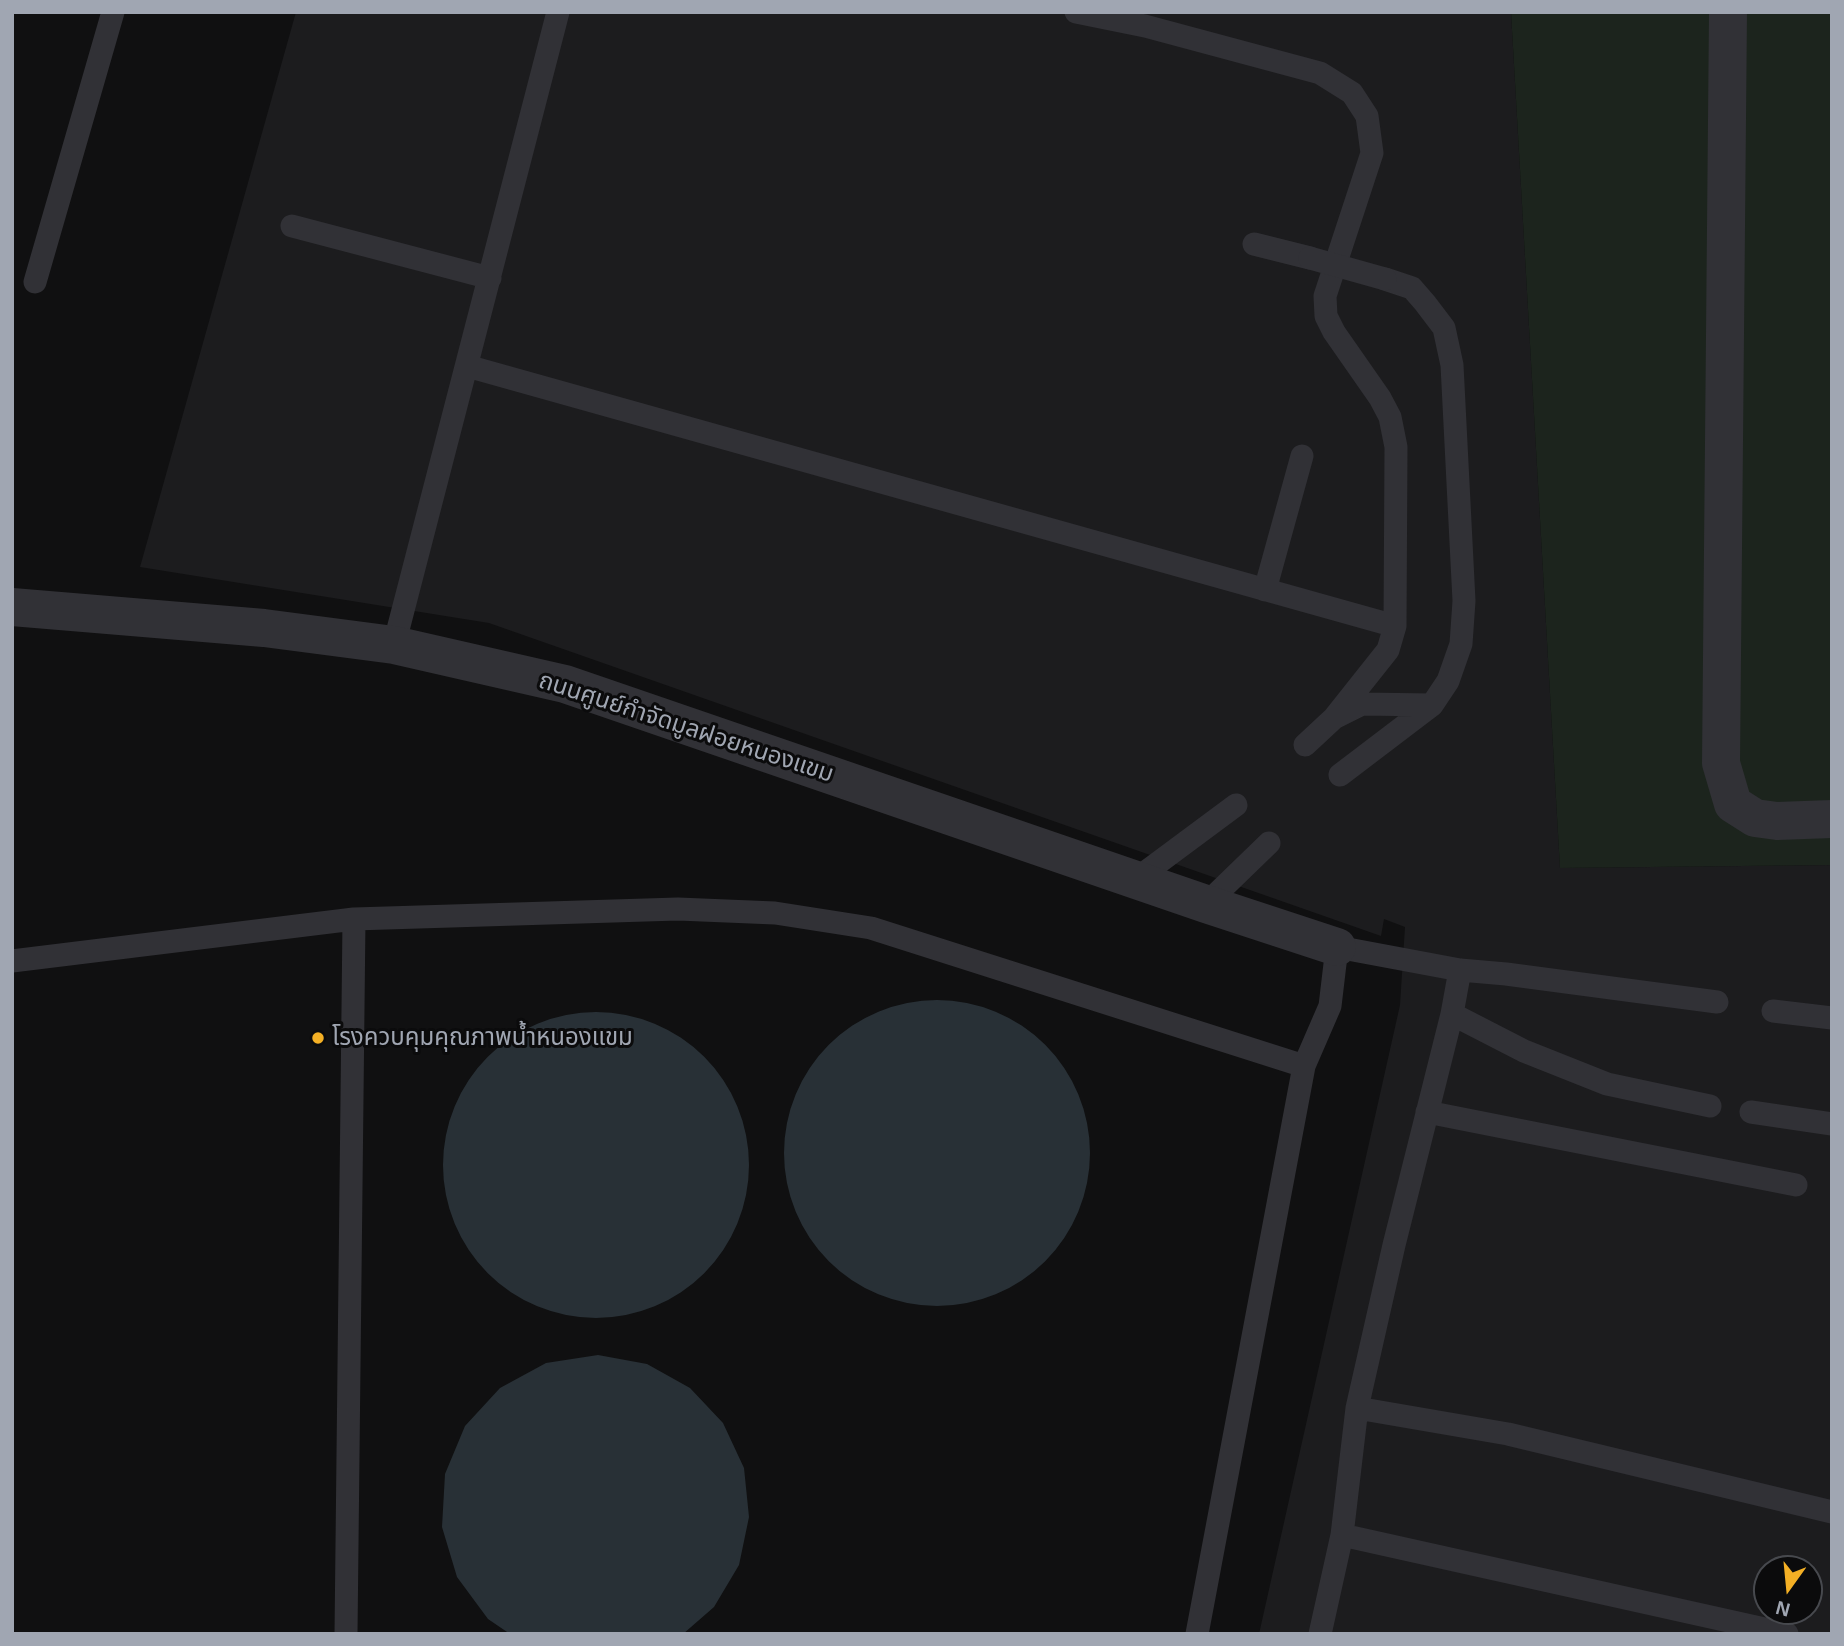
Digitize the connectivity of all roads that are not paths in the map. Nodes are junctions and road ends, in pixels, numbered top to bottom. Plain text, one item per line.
1 (113, 12) edge
2 (558, 12) edge
3 (1076, 12) edge
4 (1728, 12) edge
5 (1146, 19) edge
6 (292, 226) dead end
7 (1254, 244) dead end
8 (490, 278) junction
9 (35, 282) dead end
10 (467, 366) junction
11 (1302, 456) dead end
12 (1265, 590) junction
13 (12, 607) edge
14 (1395, 626) junction
15 (394, 645) junction
16 (1432, 705) junction
17 (1334, 718) junction
18 (1305, 745) dead end
19 (1340, 775) dead end
20 (1236, 805) dead end
21 (1832, 819) edge
22 (1269, 843) dead end
23 (1135, 880) junction
24 (1206, 904) junction
25 (354, 919) junction
26 (1337, 947) junction
27 (12, 961) edge
28 (1460, 970) junction
29 (1717, 1002) dead end
30 (1773, 1011) dead end
31 (1452, 1014) junction
32 (1832, 1018) edge
33 (1304, 1066) junction
34 (1710, 1106) dead end
35 (1427, 1112) junction
36 (1751, 1112) dead end
37 (1832, 1124) edge
38 (1796, 1185) dead end
39 (1357, 1408) junction
40 (1832, 1511) edge
41 (1342, 1535) junction
42 (346, 1634) edge
43 (1197, 1634) edge
44 (1320, 1634) edge
45 (1787, 1634) edge

1 - 9 lane
2 - 8 lane
3 - 5 lane
4 - 21 street
5 - 14 lane
6 - 8 lane
7 - 16 lane, bridge
8 - 10 lane
10 - 12 lane
10 - 15 lane
11 - 12 lane
12 - 14 lane
13 - 15 street, ถนนศูนย์กำจัดมูลฝอยหนองแขม
14 - 17 lane
15 - 23 street, ถนนศูนย์กำจัดมูลฝอยหนองแขม
16 - 17 lane
16 - 19 lane
17 - 18 lane
20 - 23 lane
22 - 24 lane
23 - 24 street, ถนนศูนย์กำจัดมูลฝอยหนองแขม
24 - 26 street, ถนนศูนย์กำจัดมูลฝอยหนองแขม
25 - 27 lane
25 - 33 lane
25 - 42 lane
26 - 28 lane
26 - 33 lane
28 - 29 lane
28 - 31 lane
30 - 32 lane
31 - 34 lane
31 - 35 lane
33 - 43 lane
35 - 38 lane
35 - 39 lane
36 - 37 lane
39 - 40 lane
39 - 41 lane
41 - 44 lane
41 - 45 lane

